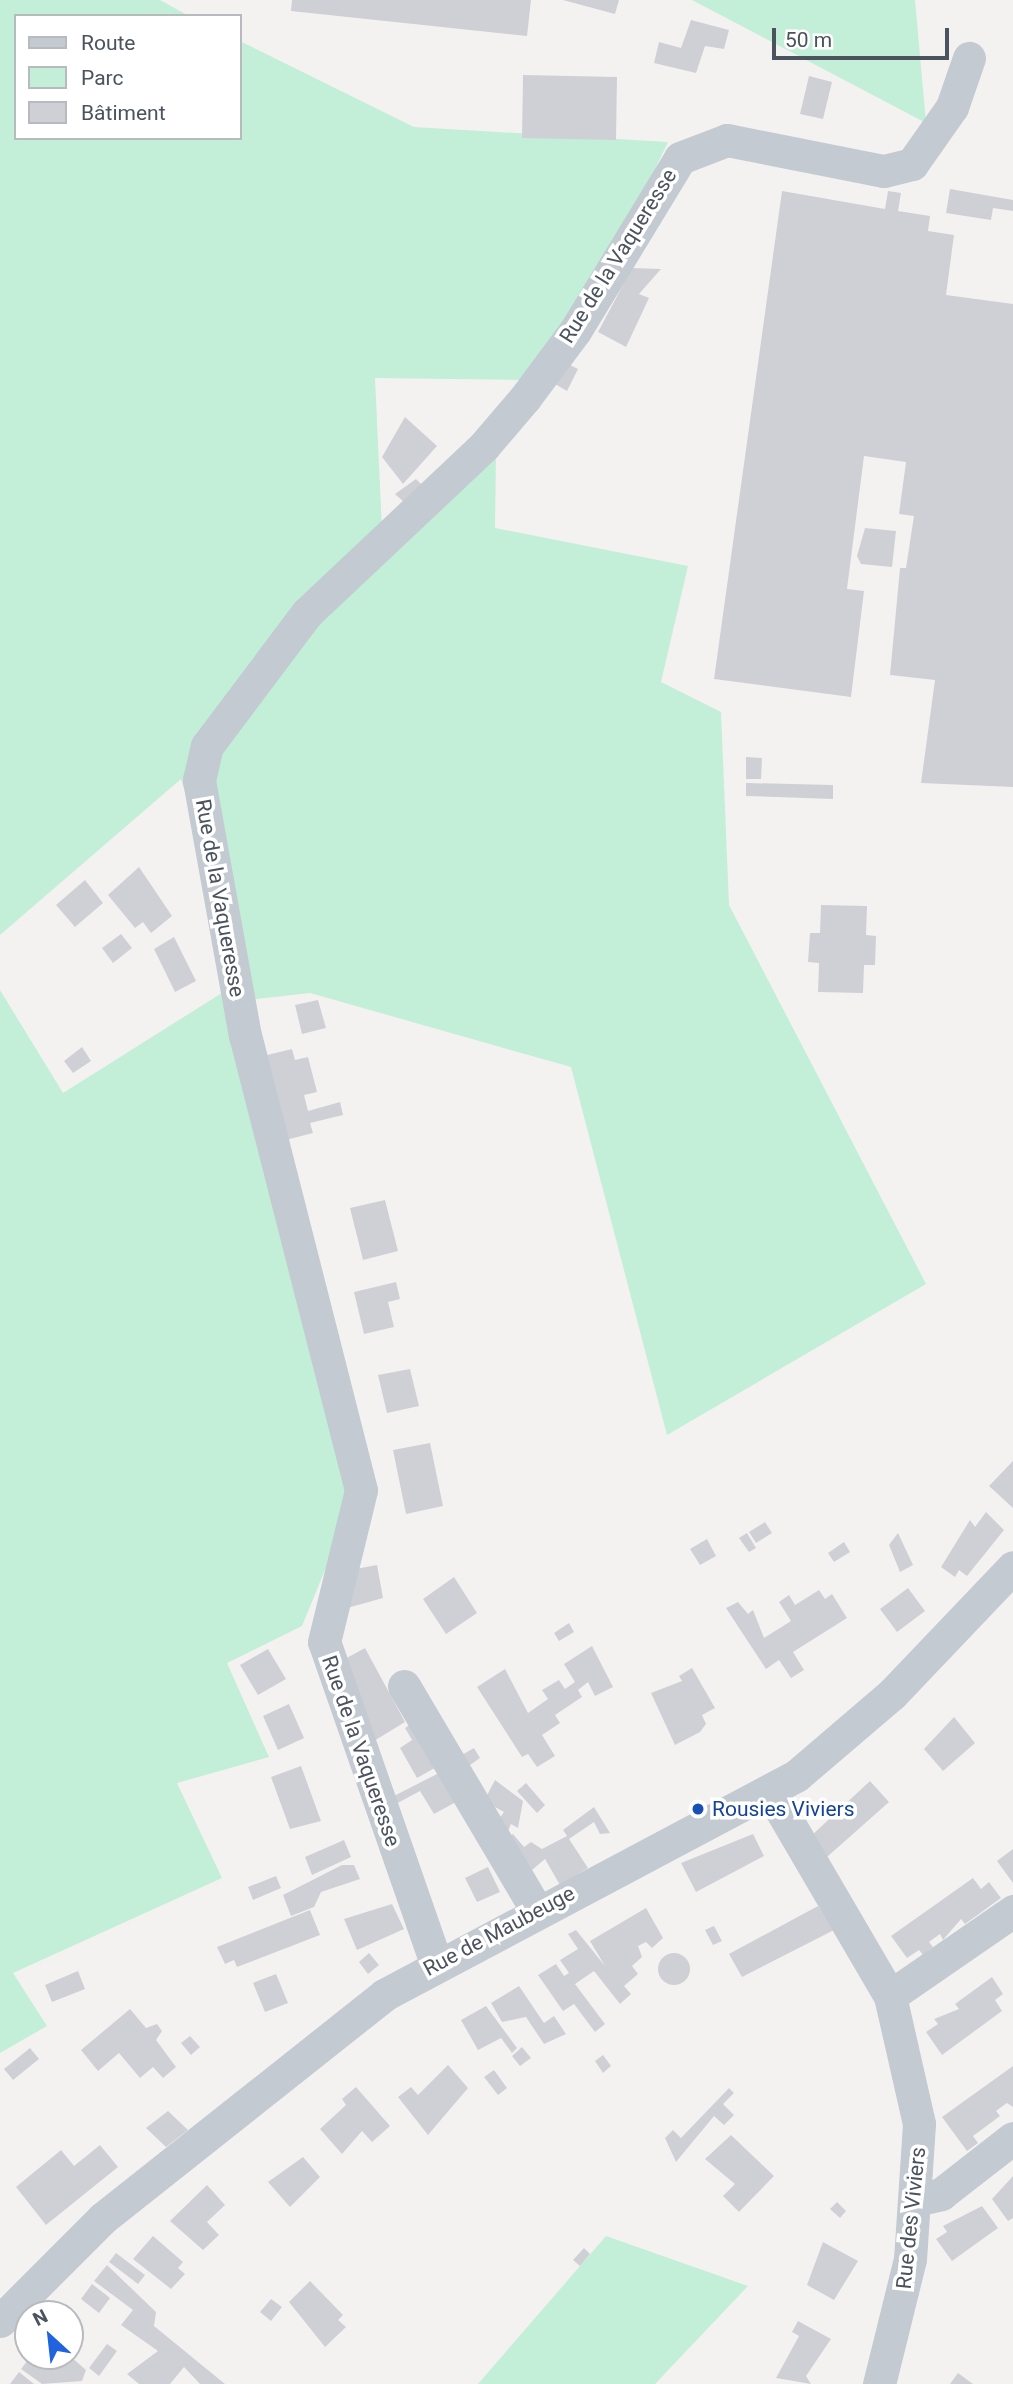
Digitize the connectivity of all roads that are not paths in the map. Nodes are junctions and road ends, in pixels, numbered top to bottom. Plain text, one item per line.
1 (969, 58) dead end
2 (1013, 1567) edge
3 (404, 1685) dead end
4 (770, 1791) junction
5 (537, 1911) junction
6 (1013, 1911) edge
7 (436, 1963) junction
8 (890, 1996) junction
9 (1013, 2138) edge
10 (916, 2200) junction
11 (0, 2321) edge
12 (879, 2384) edge

1 - 7 street, Rue de la Vaqueresse
2 - 4 street, Rue de Maubeuge
3 - 5 street
4 - 5 street, Rue de Maubeuge
4 - 8 street, Rue des Viviers
5 - 7 street, Rue de Maubeuge
6 - 8 street
7 - 11 street, Rue de Maubeuge
8 - 10 street, Rue des Viviers
9 - 10 street
10 - 12 street, Rue des Viviers

